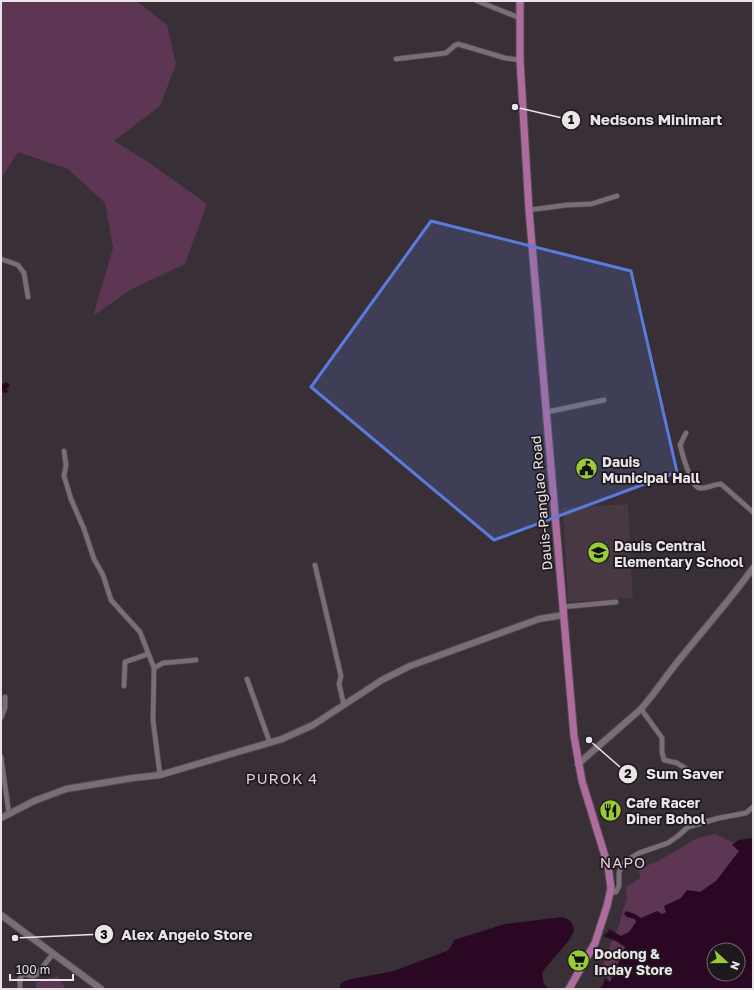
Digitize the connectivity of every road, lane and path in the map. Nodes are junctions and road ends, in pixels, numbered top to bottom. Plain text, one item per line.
1 (477, 1) edge
2 (520, 1) edge
3 (520, 18) junction
4 (396, 59) dead end
5 (520, 60) junction
6 (617, 196) dead end
7 (529, 210) junction
8 (1, 259) edge
9 (28, 297) dead end
10 (604, 400) dead end
11 (547, 412) junction
12 (686, 433) dead end
13 (64, 451) dead end
14 (753, 512) edge
15 (315, 564) dead end
16 (753, 568) edge
17 (616, 602) dead end
18 (563, 611) junction
19 (148, 654) junction
20 (196, 660) dead end
21 (154, 668) junction
22 (247, 679) dead end
23 (124, 686) dead end
24 (5, 697) dead end
25 (344, 705) junction
26 (641, 709) junction
27 (1, 718) edge
28 (270, 743) junction
29 (1, 757) edge
30 (578, 764) junction
31 (688, 770) dead end
32 (160, 775) junction
33 (753, 807) edge
34 (10, 814) junction
35 (1, 818) edge
36 (610, 893) junction
37 (1, 915) edge
38 (53, 954) junction
39 (20, 989) edge
40 (101, 989) edge
41 (569, 989) edge

1 - 3 street
2 - 3 main road, Dauis-Panglao Road
3 - 5 main road, Dauis-Panglao Road
4 - 5 street
5 - 7 main road, Dauis-Panglao Road
6 - 7 street
7 - 11 main road, Dauis-Panglao Road
8 - 9 street
10 - 11 street
11 - 18 main road, Dauis-Panglao Road
12 - 14 street
13 - 19 street
15 - 25 street
16 - 26 street
17 - 18 street
18 - 25 street
18 - 30 main road, Dauis-Panglao Road
19 - 21 street
19 - 23 street
20 - 21 street
21 - 32 street
22 - 28 street
24 - 27 street
25 - 28 street
26 - 30 street
26 - 31 street
28 - 32 street
29 - 34 street
30 - 36 main road, Dauis-Panglao Road
32 - 34 street
33 - 36 street
34 - 35 street
36 - 41 main road, Dauis-Panglao Road
37 - 38 street
38 - 39 street
38 - 40 street

